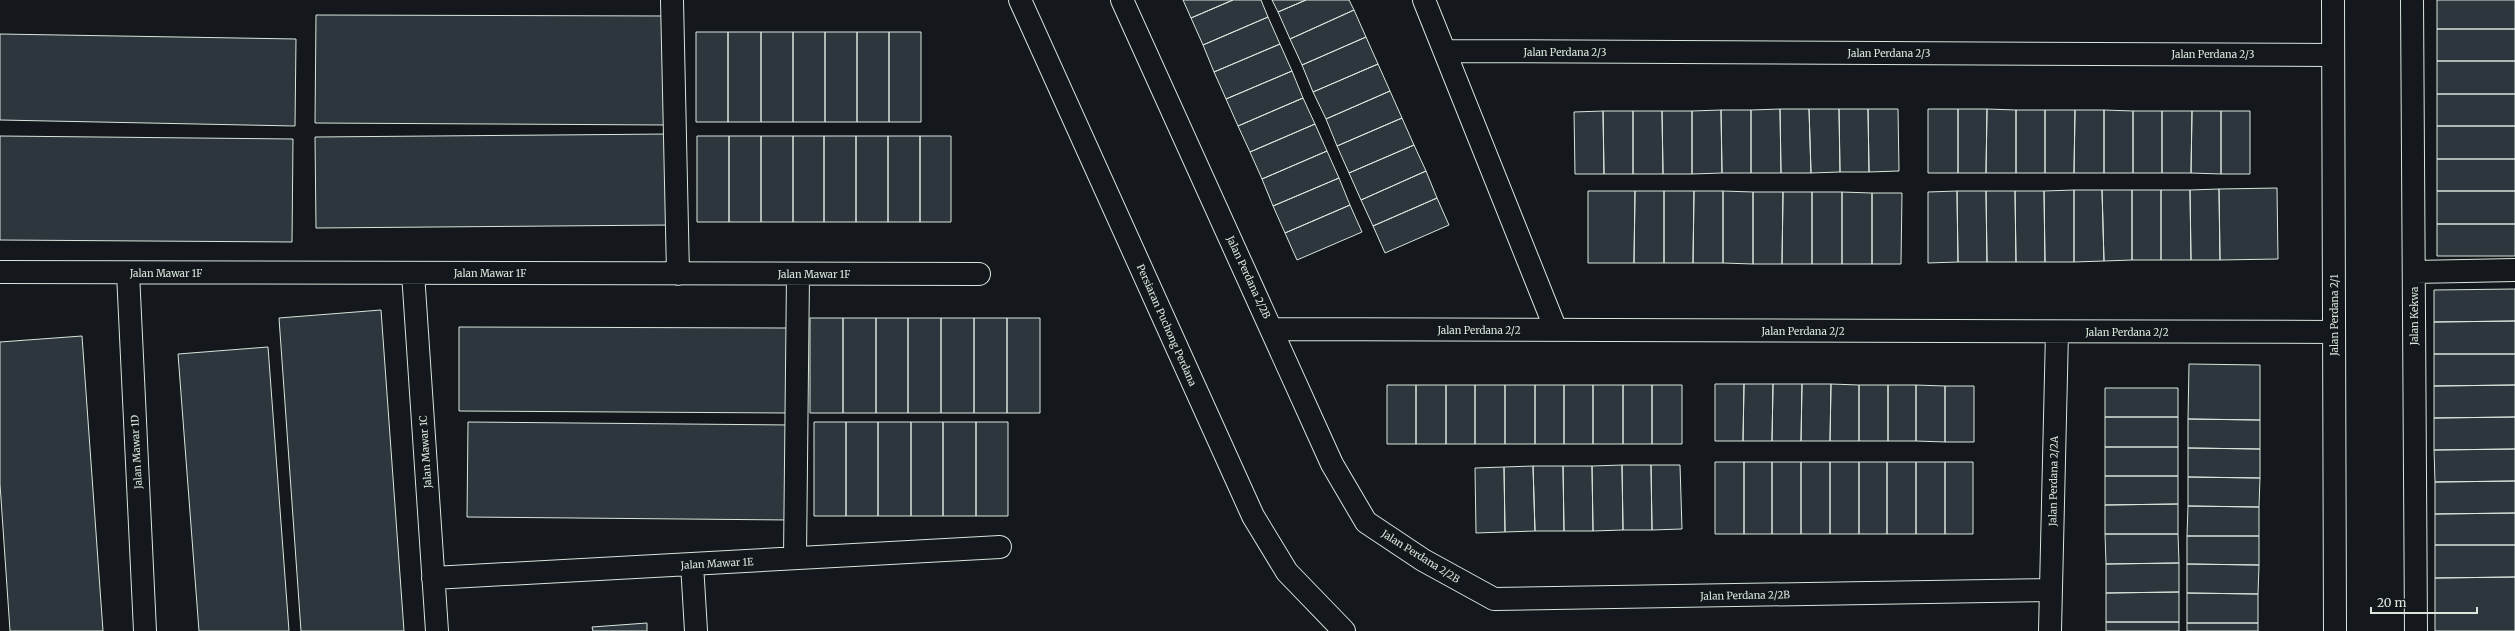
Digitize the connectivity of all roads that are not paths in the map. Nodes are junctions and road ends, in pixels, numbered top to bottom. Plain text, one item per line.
1 (672, 0) edge
2 (1020, 0) edge
3 (1122, 0) edge
4 (1424, 0) edge
5 (2333, 0) edge
6 (2412, 0) edge
7 (1445, 51) junction
8 (2333, 55) junction
9 (2515, 270) edge
10 (0, 272) edge
11 (2414, 272) junction
12 (128, 273) junction
13 (413, 273) junction
14 (678, 274) junction
15 (798, 274) junction
16 (979, 274) dead end
17 (1273, 330) junction
18 (1556, 330) junction
19 (2056, 332) junction
20 (2334, 332) junction
21 (1000, 547) dead end
22 (795, 558) junction
23 (692, 564) junction
24 (433, 578) junction
25 (2050, 590) junction
26 (145, 631) edge
27 (437, 631) edge
28 (696, 631) edge
29 (1344, 631) edge
30 (2050, 631) edge
31 (2335, 631) edge
32 (2416, 631) edge

1 - 14 street
2 - 29 street, Persiaran Puchong Perdana
3 - 17 street, Jalan Perdana 2/2B
4 - 7 street
5 - 8 street, Jalan Perdana 2/1
6 - 11 street, Jalan Kekwa
7 - 8 street, Jalan Perdana 2/3
7 - 18 street
8 - 20 street, Jalan Perdana 2/1
9 - 11 street
10 - 12 street, Jalan Mawar 1F
11 - 32 street, Jalan Kekwa
12 - 13 street, Jalan Mawar 1F
12 - 26 street, Jalan Mawar 1D
13 - 14 street, Jalan Mawar 1F
13 - 24 street, Jalan Mawar 1C
14 - 15 street, Jalan Mawar 1F
15 - 16 street, Jalan Mawar 1F
15 - 22 street
17 - 18 street, Jalan Perdana 2/2
17 - 25 street, Jalan Perdana 2/2B
18 - 19 street, Jalan Perdana 2/2
19 - 20 street, Jalan Perdana 2/2
19 - 25 street, Jalan Perdana 2/2A
20 - 31 street, Jalan Perdana 2/1
21 - 22 street, Jalan Mawar 1E
22 - 23 street, Jalan Mawar 1E
23 - 24 street, Jalan Mawar 1E
23 - 28 street
24 - 27 street, Jalan Mawar 1C
25 - 30 street, Jalan Perdana 2/2A

